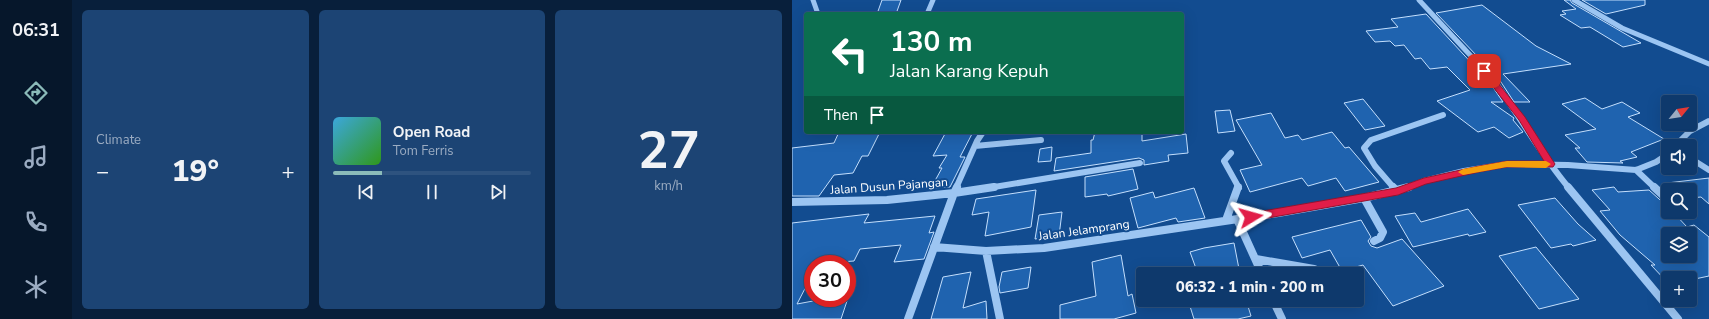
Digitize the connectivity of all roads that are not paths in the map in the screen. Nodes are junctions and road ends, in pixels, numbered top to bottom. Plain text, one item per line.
1 (813, 0) edge
2 (932, 0) edge
3 (1419, 0) edge
4 (1574, 0) edge
5 (817, 12) edge
6 (928, 12) edge
7 (1709, 64) edge
8 (1443, 115) dead end
9 (1709, 121) edge
10 (982, 134) edge
11 (1680, 139) edge
12 (1041, 140) dead end
13 (974, 146) junction
14 (1231, 153) dead end
15 (1661, 159) edge
16 (1697, 162) edge
17 (1140, 164) dead end
18 (1550, 164) junction
19 (1636, 170) junction
20 (1709, 170) edge
21 (1398, 191) junction
22 (954, 193) junction
23 (1661, 193) edge
24 (1364, 198) junction
25 (792, 202) edge
26 (1238, 219) junction
27 (1226, 220) junction
28 (1374, 240) dead end
29 (934, 247) junction
30 (986, 251) junction
31 (1256, 259) junction
32 (1259, 267) edge
33 (1302, 267) edge
34 (1276, 307) edge
35 (908, 319) edge
36 (1000, 319) edge
37 (1282, 319) edge
38 (1678, 319) edge

1 - 5 street
2 - 6 street
3 - 18 street
4 - 7 street
8 - 21 street
9 - 11 street
10 - 13 street
12 - 13 street
13 - 22 street
14 - 27 street
15 - 19 street
16 - 20 street
17 - 22 street
18 - 19 street, Jalan Jelamprang
18 - 21 street, Jalan Jelamprang
18 - 38 street
19 - 23 street
21 - 24 street, Jalan Jelamprang
22 - 25 street, Jalan Dusun Pajangan
22 - 29 street, Jalan Dusun Pajangan
24 - 26 street, Jalan Jelamprang
24 - 28 street
26 - 27 street, Jalan Jelamprang
26 - 31 street
27 - 30 street, Jalan Jelamprang
29 - 30 street, Jalan Jelamprang
29 - 35 street, Jalan Dusun Pajangan
30 - 36 street
31 - 32 street
31 - 33 street
34 - 37 street

